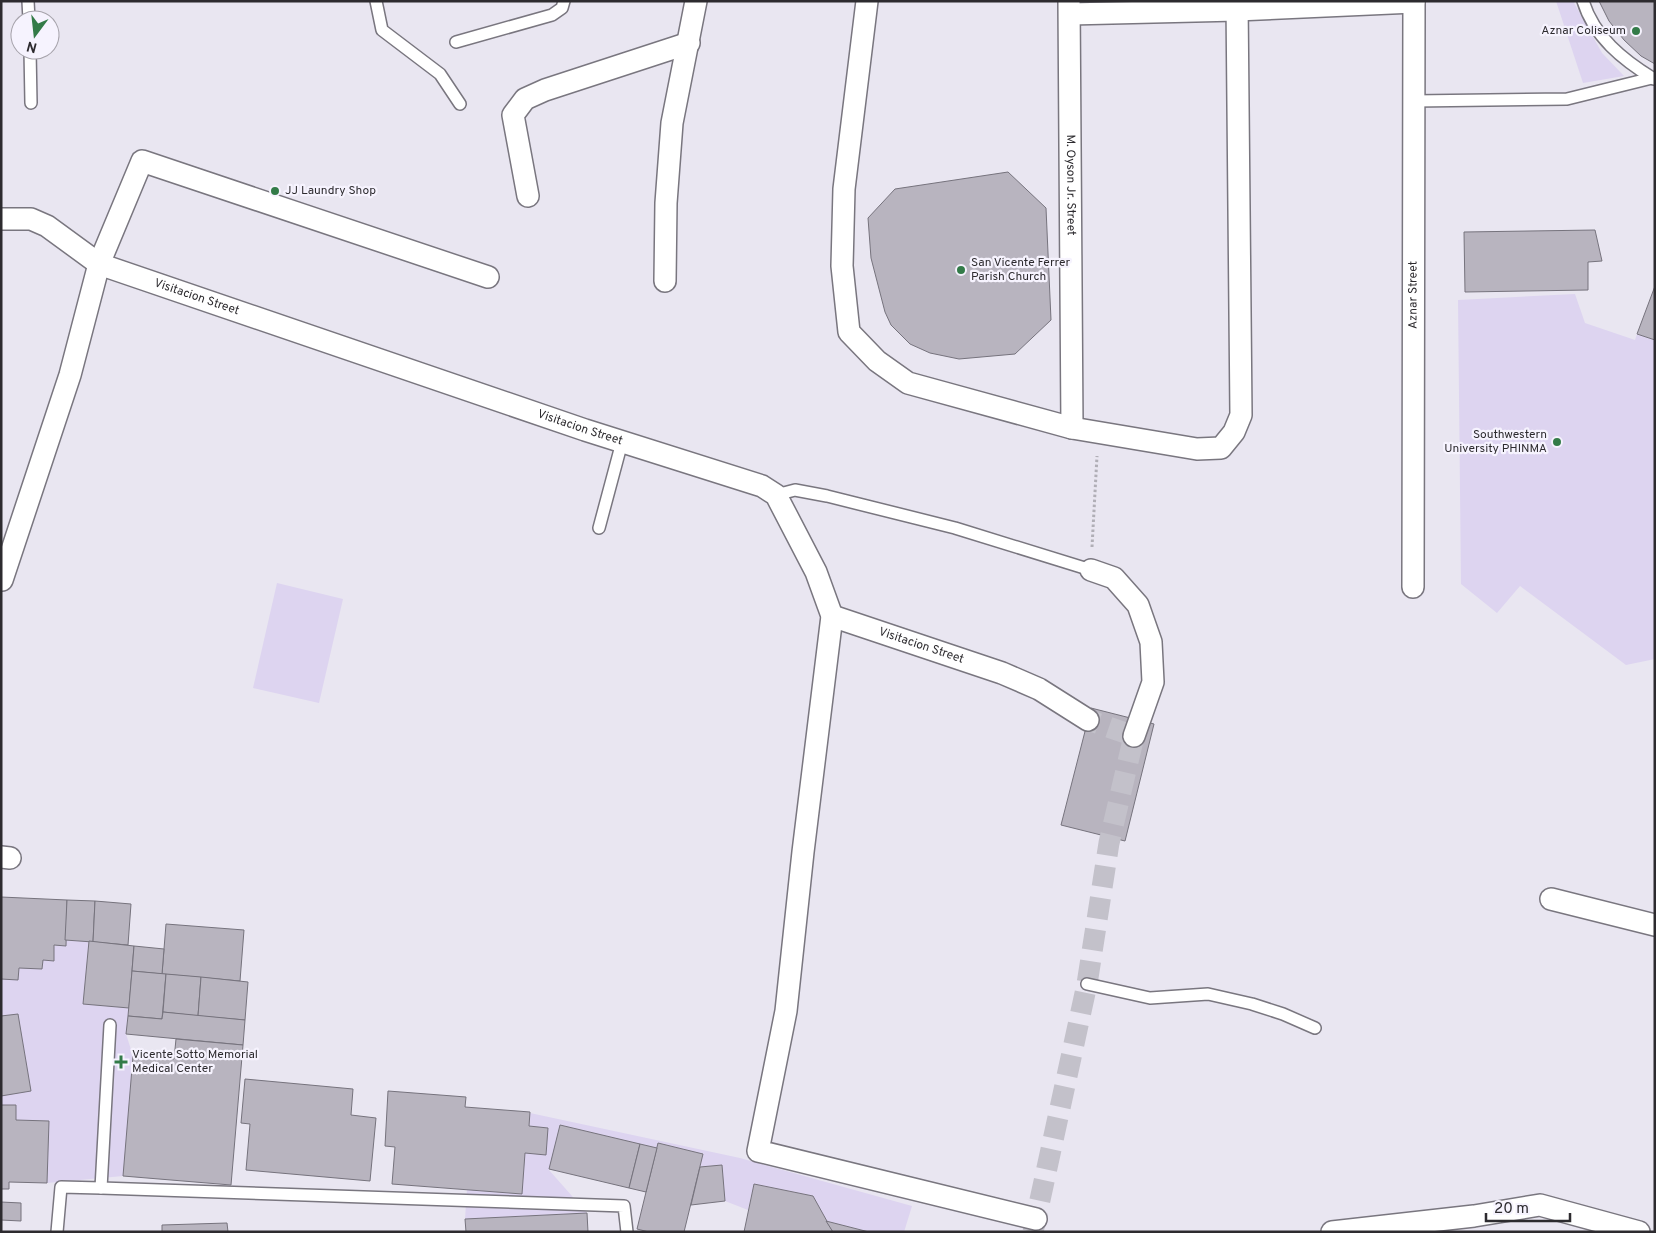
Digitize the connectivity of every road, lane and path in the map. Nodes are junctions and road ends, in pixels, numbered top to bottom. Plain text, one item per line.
1 (376, 1) edge
2 (564, 1) edge
3 (696, 1) edge
4 (867, 1) edge
5 (1583, 1) edge
6 (1414, 2) edge
7 (1237, 6) edge
8 (1070, 8) edge
9 (456, 42) dead end
10 (689, 43) junction
11 (30, 60) edge
12 (1653, 79) edge
13 (1414, 101) junction
14 (31, 103) dead end
15 (460, 104) dead end
16 (528, 196) dead end
17 (1, 219) edge
18 (99, 264) junction
19 (488, 277) dead end
20 (665, 281) dead end
21 (1072, 428) junction
22 (1098, 433) junction
23 (622, 442) junction
24 (776, 495) junction
25 (598, 528) dead end
26 (1091, 570) junction
27 (2, 580) edge
28 (1413, 587) dead end
29 (832, 616) junction
30 (1088, 720) tunnel mouth
31 (1134, 736) dead end
32 (1551, 899) dead end
33 (1655, 925) edge
34 (1087, 984) dead end
35 (110, 1025) dead end
36 (1314, 1028) dead end
37 (101, 1188) junction
38 (1036, 1219) dead end
39 (57, 1232) edge
40 (627, 1232) edge
41 (1332, 1232) edge
42 (1636, 1232) edge

1 - 15 lane
2 - 9 lane
3 - 10 street
4 - 21 street
5 - 12 lane
6 - 7 street
6 - 13 street, Aznar Street
7 - 8 street
7 - 22 street
8 - 21 street, M. Oyson Jr. Street
10 - 16 street
10 - 20 street
11 - 14 lane
12 - 13 lane
13 - 28 street, Aznar Street
17 - 18 street, Visitacion Street
18 - 19 street
18 - 23 street, Visitacion Street
18 - 27 street
21 - 22 street
22 - 26 path
23 - 24 street, Visitacion Street
23 - 25 lane
24 - 26 lane
24 - 29 street
26 - 31 street
29 - 30 street, Visitacion Street
29 - 38 street
32 - 33 street
34 - 36 lane
35 - 37 lane
37 - 39 lane
37 - 40 lane
41 - 42 street

